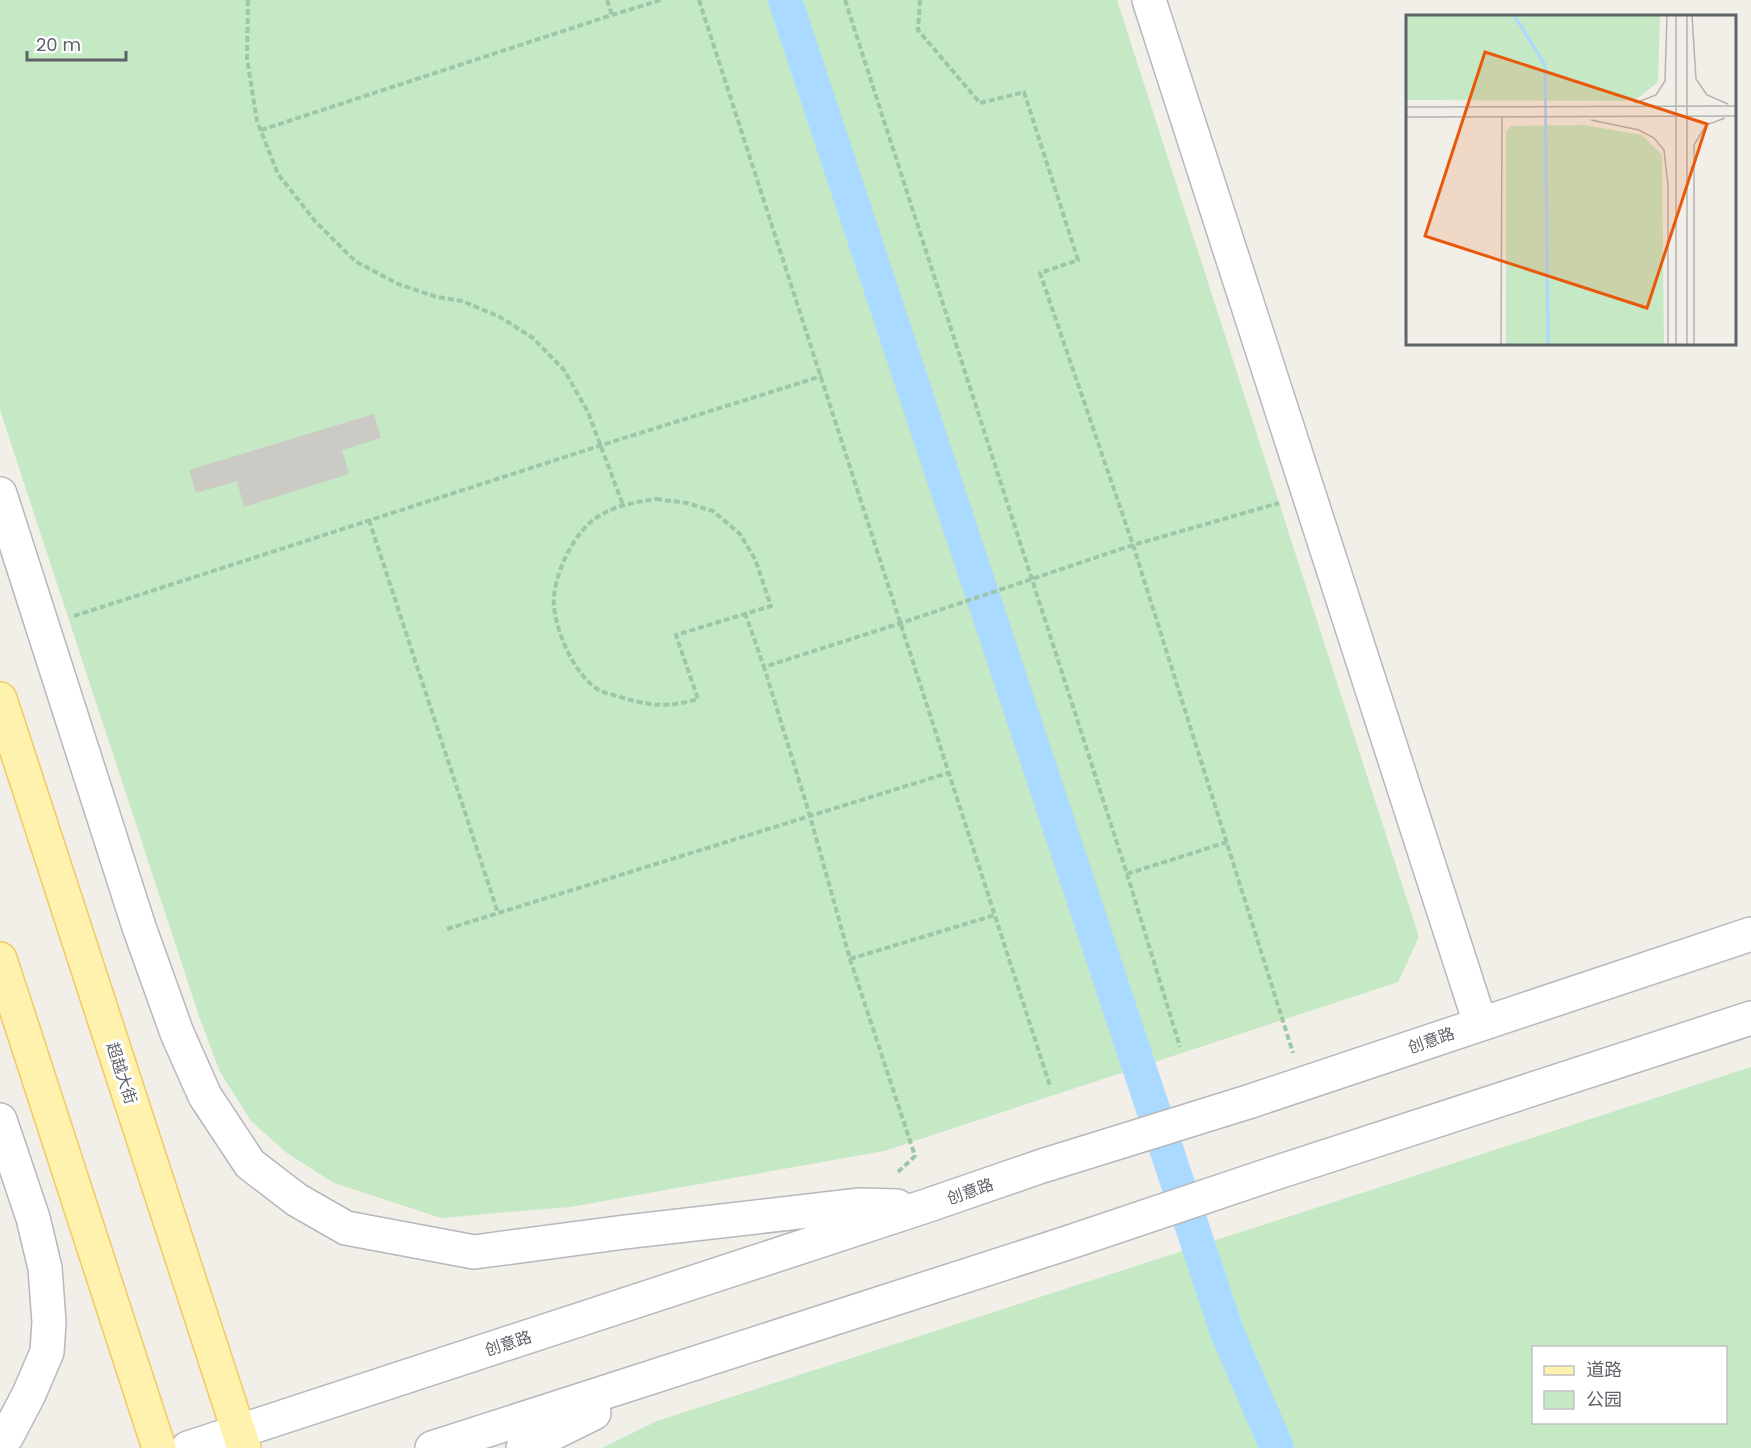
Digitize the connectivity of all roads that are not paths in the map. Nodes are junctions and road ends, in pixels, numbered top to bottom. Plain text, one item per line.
1 (1149, 0) edge
2 (0, 494) edge
3 (0, 699) edge
4 (1751, 934) edge
5 (0, 959) edge
6 (1751, 1018) edge
7 (1480, 1023) junction
8 (0, 1119) edge
9 (923, 1207) junction
10 (700, 1360) junction
11 (241, 1440) edge
12 (0, 1443) edge
13 (159, 1448) edge
14 (188, 1448) edge
15 (432, 1448) edge
16 (523, 1448) edge

1 - 7 street
2 - 9 street
3 - 11 main road, 超越大街
4 - 7 street, 创意路
5 - 13 main road
6 - 10 street
7 - 9 street, 创意路
8 - 12 street
9 - 11 street, 创意路
10 - 15 street
10 - 16 street
11 - 14 street, 创意路

